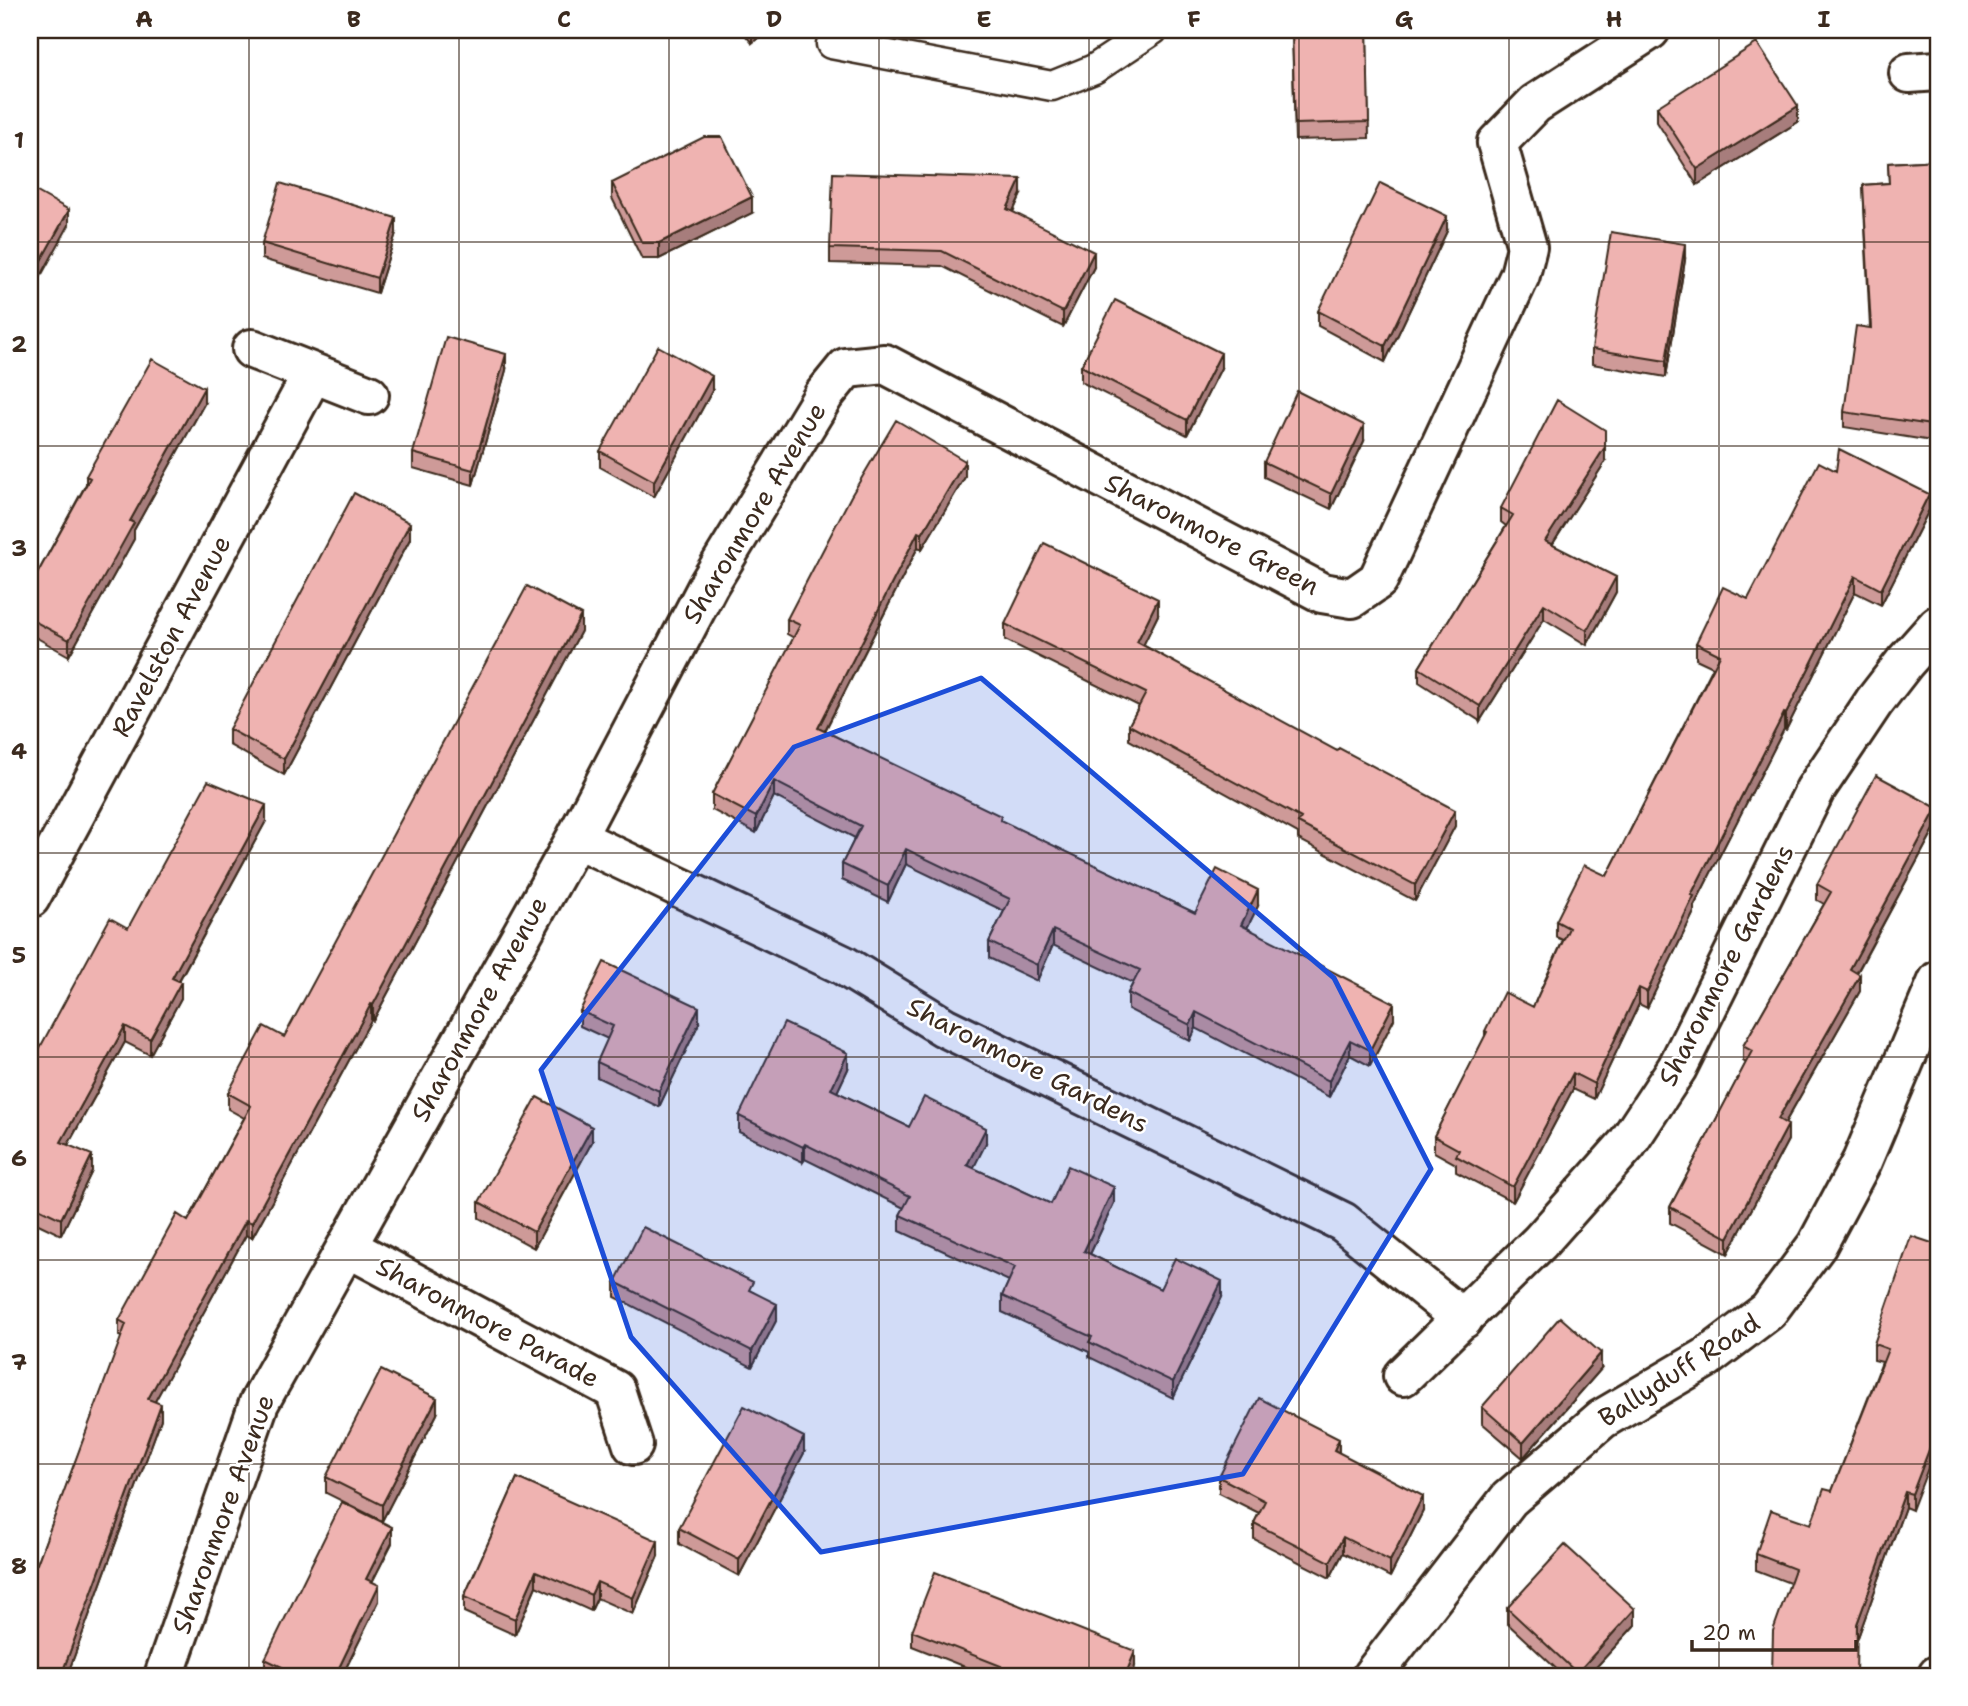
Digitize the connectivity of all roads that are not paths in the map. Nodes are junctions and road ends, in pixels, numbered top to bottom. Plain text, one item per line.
1 (1153, 30) edge
2 (1650, 30) edge
3 (831, 44) dead end
4 (252, 349) dead end
5 (846, 368) joint
6 (313, 374) junction
7 (369, 395) dead end
8 (1938, 625) edge
9 (576, 838) junction
10 (30, 898) edge
11 (1938, 981) edge
12 (347, 1247) junction
13 (1463, 1319) junction
14 (1403, 1376) dead end
15 (633, 1445) dead end
16 (164, 1676) edge
17 (1371, 1676) edge

1 - 3 lane
2 - 5 street, Sharonmore Green
4 - 6 street
5 - 9 street, Sharonmore Avenue
6 - 7 street
6 - 10 street, Ravelston Avenue
8 - 13 street, Sharonmore Gardens
9 - 12 street, Sharonmore Avenue
9 - 13 street, Sharonmore Gardens
11 - 17 street, Ballyduff Road
12 - 15 street, Sharonmore Parade
12 - 16 street, Sharonmore Avenue
13 - 14 street, Sharonmore Gardens

